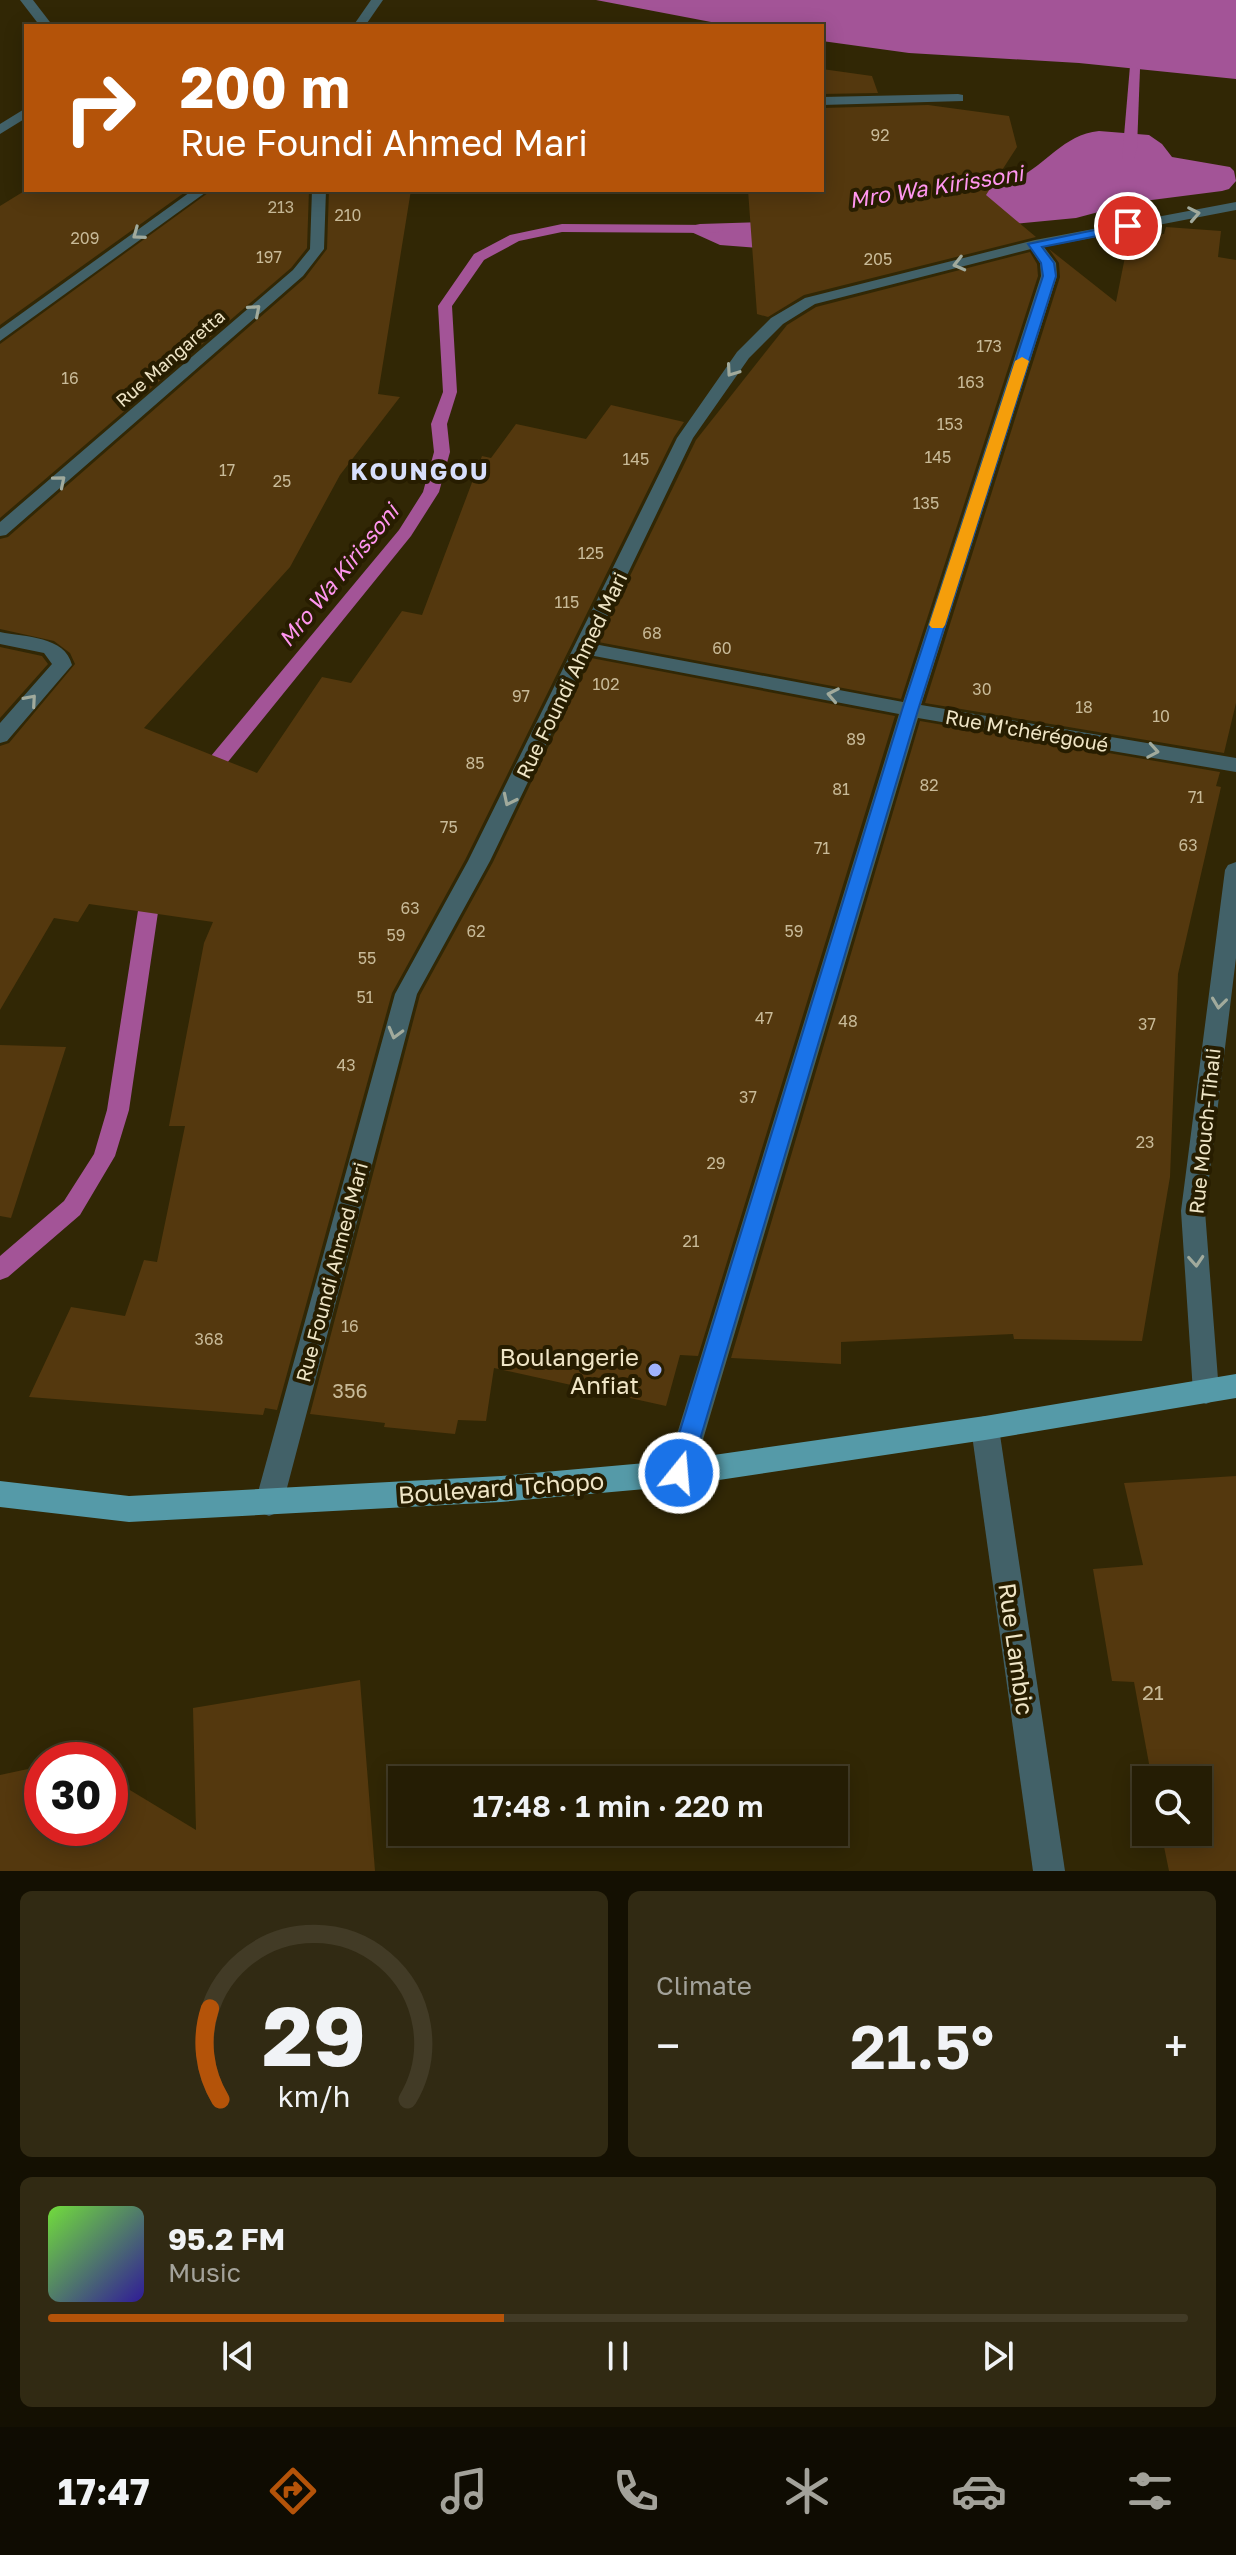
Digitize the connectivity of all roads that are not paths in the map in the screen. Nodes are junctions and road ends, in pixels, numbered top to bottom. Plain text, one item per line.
1 (26, 0) edge
2 (377, 0) edge
3 (45, 24) edge
4 (360, 24) edge
5 (958, 98) dead end
6 (824, 101) edge
7 (24, 113) edge
8 (0, 130) edge
9 (199, 192) edge
10 (319, 192) edge
11 (1236, 206) edge
12 (1035, 244) junction
13 (0, 336) edge
14 (0, 531) edge
15 (0, 638) edge
16 (583, 648) junction
17 (910, 710) junction
18 (0, 736) edge
19 (1236, 765) edge
20 (1236, 870) edge
21 (1236, 1386) edge
22 (1206, 1392) junction
23 (985, 1428) junction
24 (679, 1473) junction
25 (0, 1494) edge
26 (269, 1503) junction
27 (1049, 1871) edge

1 - 3 street
2 - 4 street
5 - 6 street
7 - 8 street
9 -> 13 street
14 -> 10 street, Rue Mangaretta
12 -> 11 street, Rue Foundi Ahmed Mari
12 -> 16 street, Rue Foundi Ahmed Mari
12 - 17 street
18 -> 15 street
17 -> 16 street, Rue M'chérégoué
16 -> 26 street, Rue Foundi Ahmed Mari
17 -> 19 street, Rue M'chérégoué
17 - 24 street
20 -> 22 street, Rue Mouch-Tihali
21 - 22 main road, Boulevard Tchopo
22 - 23 main road, Boulevard Tchopo
23 - 24 main road, Boulevard Tchopo
23 - 27 street, Rue Lambic
24 - 26 main road, Boulevard Tchopo
25 - 26 main road, Boulevard Tchopo

